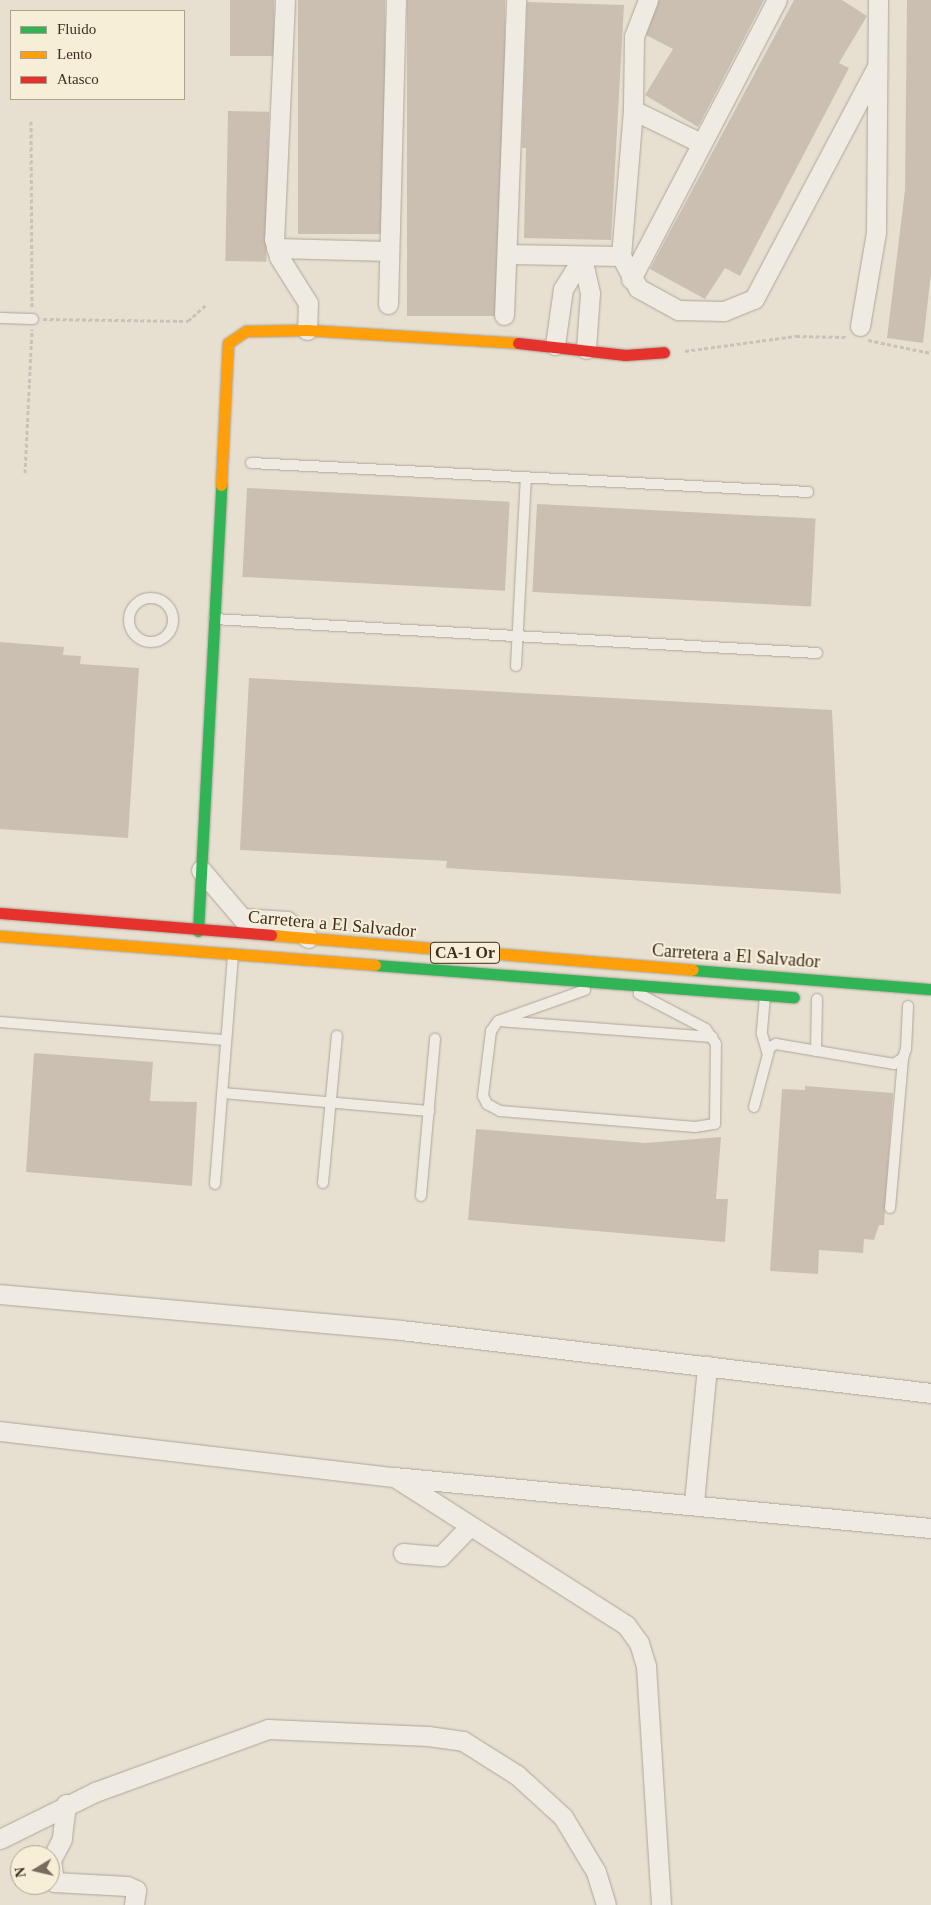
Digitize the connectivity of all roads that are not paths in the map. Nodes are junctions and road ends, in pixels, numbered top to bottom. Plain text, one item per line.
1 (285, 0) edge
2 (396, 0) edge
3 (516, 0) edge
4 (648, 0) edge
5 (777, 0) edge
6 (878, 0) edge
7 (878, 67) junction
8 (633, 110) junction
9 (701, 143) junction
10 (276, 248) junction
11 (389, 252) junction
12 (507, 254) junction
13 (621, 256) junction
14 (582, 258) junction
15 (631, 279) junction
16 (388, 304) dead end
17 (504, 315) dead end
18 (0, 318) edge
19 (32, 319) road end
20 (307, 330) junction
21 (860, 334) road end
22 (555, 345) junction
23 (586, 349) junction
24 (664, 352) road end
25 (251, 463) dead end
26 (526, 477) junction
27 (808, 492) dead end
28 (143, 599) joint
29 (213, 619) junction
30 (518, 636) junction
31 (817, 653) dead end
32 (516, 666) dead end
33 (201, 870) junction
34 (0, 913) edge
35 (198, 931) junction
36 (0, 936) edge
37 (310, 940) junction
38 (233, 955) junction
39 (603, 984) junction
40 (622, 985) junction
41 (931, 989) edge
42 (765, 995) junction
43 (822, 1000) joint
44 (890, 1004) dead end
45 (908, 1006) junction
46 (923, 1007) dead end
47 (498, 1021) junction
48 (0, 1022) edge
49 (337, 1036) dead end
50 (712, 1037) junction
51 (435, 1039) dead end
52 (225, 1040) junction
53 (816, 1051) junction
54 (767, 1052) junction
55 (903, 1058) junction
56 (222, 1093) junction
57 (329, 1102) junction
58 (754, 1107) dead end
59 (429, 1110) junction
60 (323, 1183) dead end
61 (215, 1184) dead end
62 (421, 1196) dead end
63 (890, 1208) dead end
64 (0, 1294) edge
65 (707, 1366) junction
66 (931, 1393) edge
67 (0, 1431) edge
68 (394, 1477) junction
69 (694, 1502) junction
70 (469, 1527) junction
71 (931, 1528) edge
72 (402, 1553) dead end
73 (66, 1804) junction
74 (0, 1839) edge
75 (134, 1905) edge
76 (606, 1905) edge
77 (661, 1905) edge

1 - 10 street
2 - 11 street
3 - 12 street
4 - 8 street
5 - 9 street
6 - 7 street
7 - 15 street
7 - 21 street
8 - 9 street
8 - 13 street
9 - 15 street
10 - 11 street
10 - 20 street
11 - 16 street
12 - 14 street
12 - 17 street
13 - 14 street
13 - 15 street
14 - 22 street
14 - 23 street
18 - 19 lane
20 - 22 main road
20 - 29 main road
22 - 23 main road
23 - 24 main road
25 - 26 lane
26 - 27 lane
26 - 30 lane
28 - 28 lane
29 - 30 lane
29 - 33 main road
30 - 31 lane
30 - 32 lane
33 - 35 main road
33 - 37 street
34 - 35 main road, Carretera a El Salvador / CA-1 Or
35 - 37 main road, Carretera a El Salvador / CA-1 Or
36 - 38 main road, Carretera a El Salvador / CA-1 Or
37 - 41 main road, Carretera a El Salvador / CA-1 Or
38 - 39 main road, Carretera a El Salvador / CA-1 Or
38 - 52 lane
39 - 40 main road, Carretera a El Salvador / CA-1 Or
39 - 47 lane
40 - 42 main road, Carretera a El Salvador / CA-1 Or
40 - 50 lane
42 - 43 main road, Carretera a El Salvador / CA-1 Or
42 - 54 lane
43 - 53 lane
44 - 45 main road
45 - 46 main road
45 - 55 lane
47 - 50 lane
47 - 50 lane
48 - 52 lane
49 - 57 lane
51 - 59 lane
52 - 56 lane
53 - 54 lane
53 - 55 lane
54 - 58 lane
55 - 63 lane
56 - 57 lane
56 - 61 lane
57 - 59 lane
57 - 60 lane
59 - 62 lane
64 - 65 street
65 - 66 street
65 - 69 street
67 - 68 street
68 - 69 street
68 - 70 street
69 - 71 street
70 - 72 street
70 - 77 street
73 - 74 street
73 - 75 street
73 - 76 street

